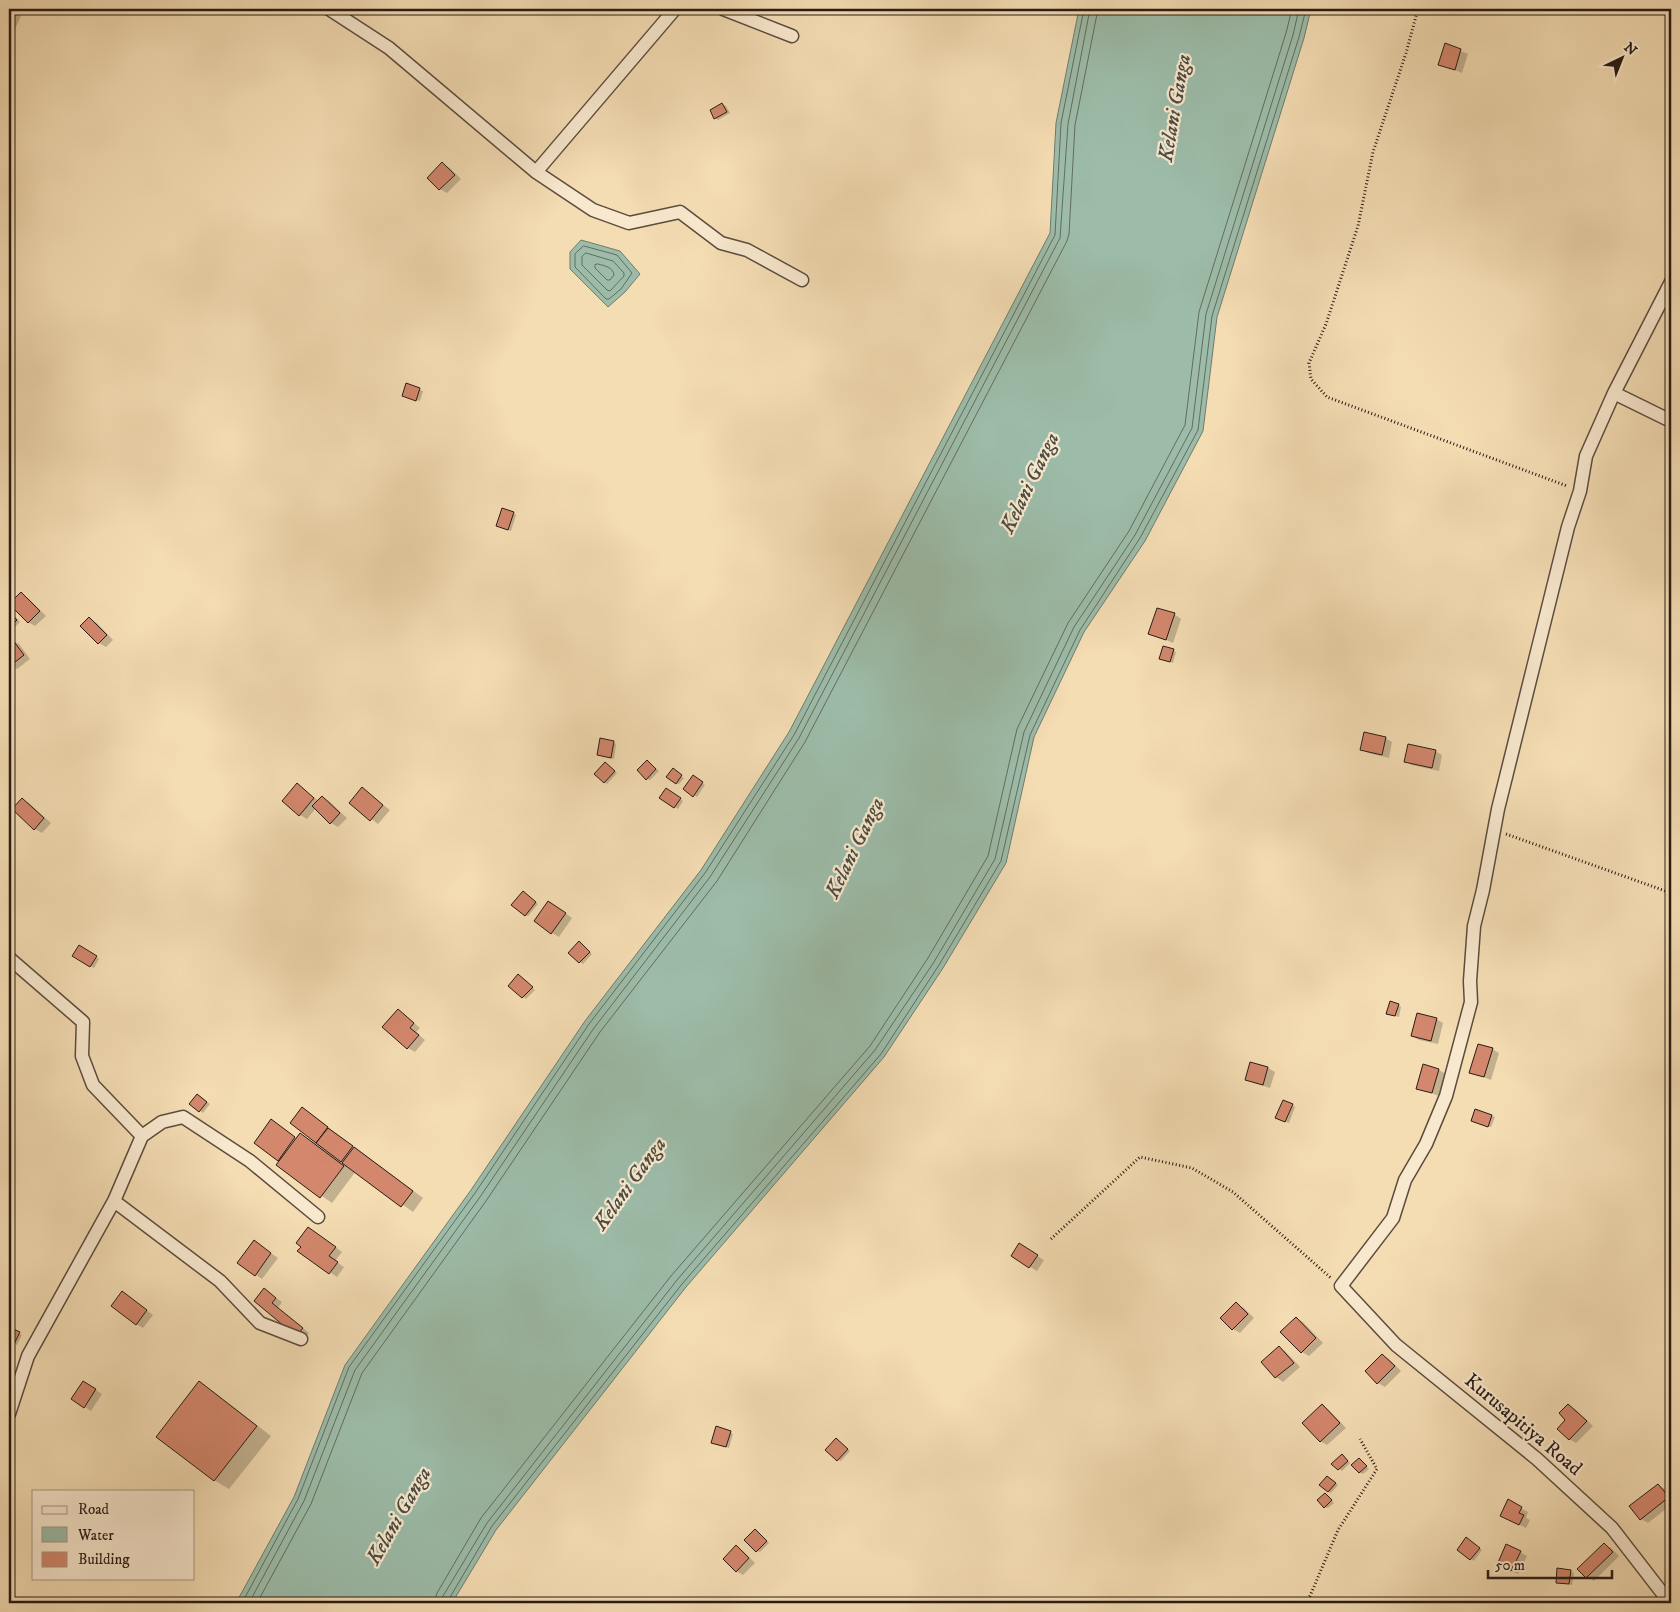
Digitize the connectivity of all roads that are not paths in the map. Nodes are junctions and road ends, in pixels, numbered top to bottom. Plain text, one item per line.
1 (329, 9) edge
2 (675, 9) edge
3 (724, 9) edge
4 (792, 36) dead end
5 (536, 172) junction
6 (802, 280) dead end
7 (1671, 282) edge
8 (1614, 393) junction
9 (1671, 421) edge
10 (9, 958) edge
11 (142, 1136) junction
12 (114, 1201) junction
13 (318, 1217) dead end
14 (302, 1340) dead end
15 (9, 1414) edge
16 (1670, 1603) edge

1 - 5 street
2 - 5 street
3 - 4 street
5 - 6 street
7 - 8 street
8 - 9 street
8 - 16 street, Kurusapitiya Road
10 - 11 street
11 - 12 street
11 - 13 street
12 - 14 street
12 - 15 street

